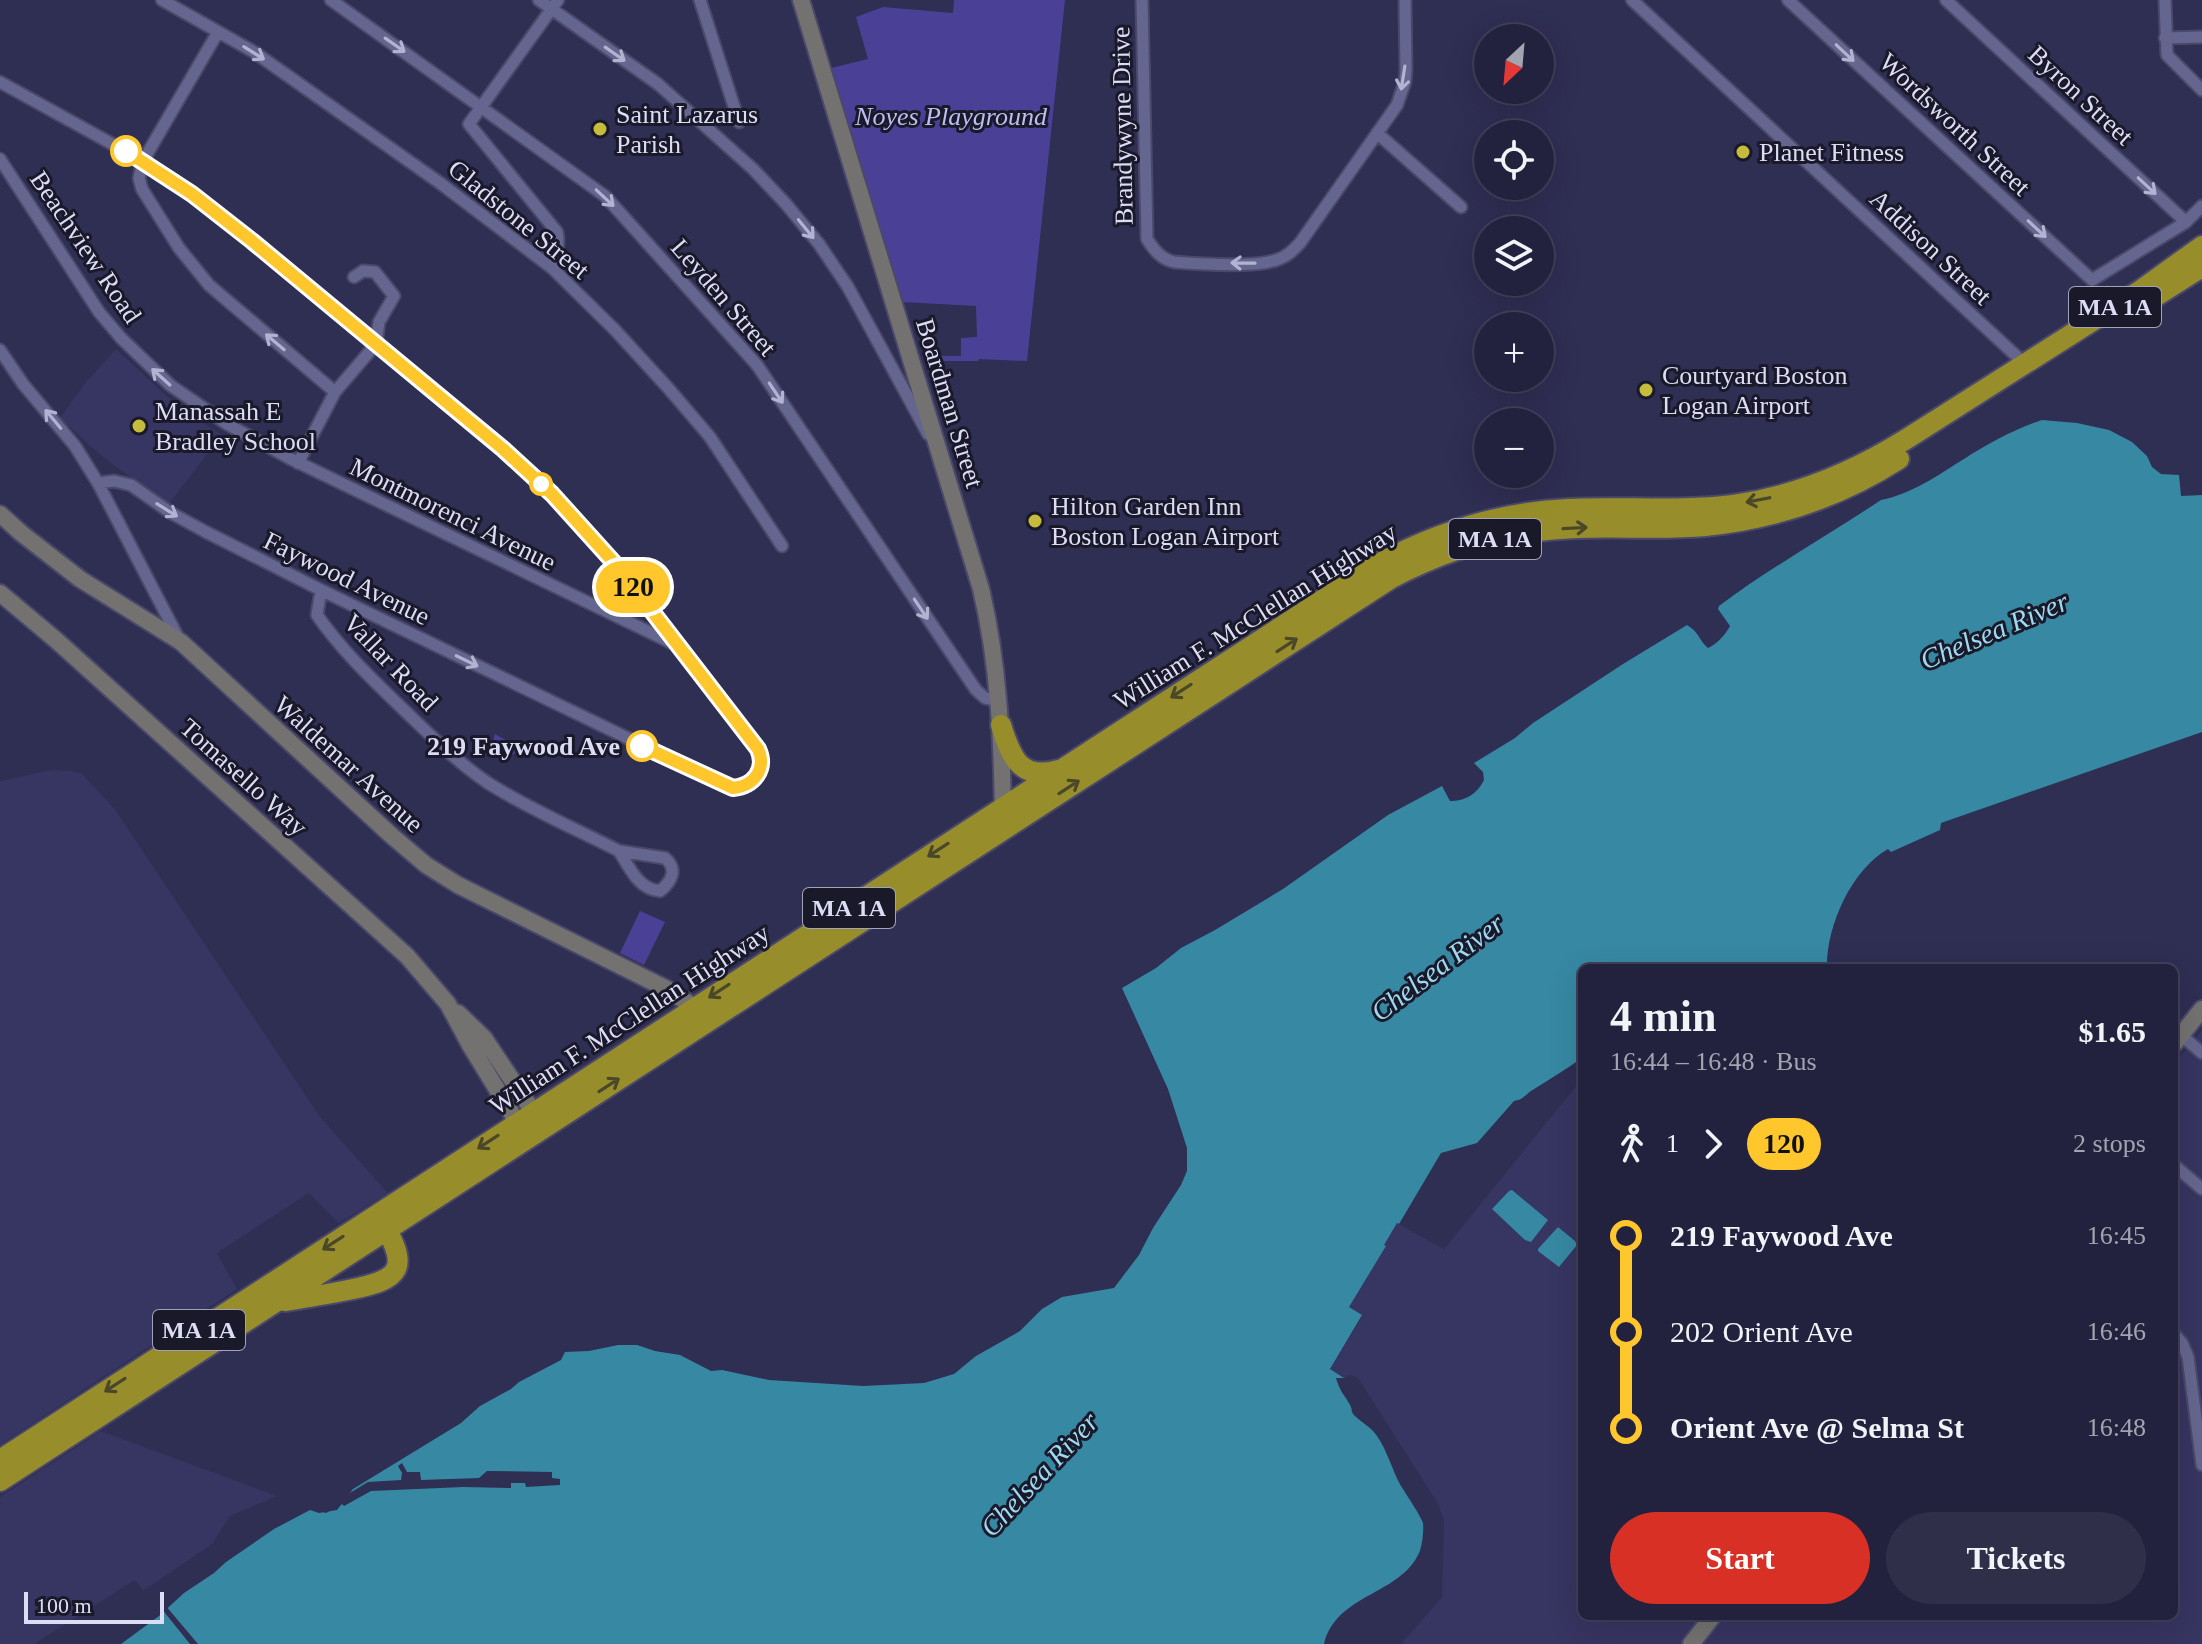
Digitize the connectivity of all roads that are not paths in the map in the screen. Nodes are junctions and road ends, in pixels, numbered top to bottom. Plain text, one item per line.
1 (162, 0) edge
2 (331, 0) edge
3 (539, 0) edge
4 (700, 0) edge
5 (801, 0) edge
6 (1142, 0) edge
7 (1405, 0) edge
8 (1632, 0) edge
9 (1788, 0) edge
10 (1946, 0) edge
11 (2165, 0) edge
12 (554, 4) edge
13 (218, 32) junction
14 (2202, 37) edge
15 (2165, 38) junction
16 (0, 82) edge
17 (2202, 90) edge
18 (481, 106) junction
19 (739, 122) dead end
20 (1377, 133) junction
21 (0, 159) edge
22 (143, 161) junction
23 (2202, 206) edge
24 (1461, 207) dead end
25 (2186, 222) junction
26 (2202, 246) edge
27 (2202, 267) edge
28 (552, 268) junction
29 (354, 277) dead end
30 (376, 344) junction
31 (0, 350) edge
32 (2025, 364) junction
33 (920, 388) junction
34 (903, 389) junction
35 (335, 392) junction
36 (938, 451) junction
37 (298, 463) junction
38 (98, 483) junction
39 (0, 514) edge
40 (782, 546) dead end
41 (321, 590) junction
42 (0, 593) edge
43 (181, 642) junction
44 (676, 645) junction
45 (999, 701) junction
46 (1001, 725) junction
47 (1062, 769) junction
48 (1003, 808) junction
49 (1004, 829) junction
50 (619, 851) junction
51 (694, 1007) junction
52 (2202, 1009) edge
53 (2178, 1039) edge
54 (2178, 1041) edge
55 (2202, 1053) edge
56 (531, 1120) junction
57 (2178, 1168) edge
58 (2202, 1189) edge
59 (382, 1222) junction
60 (273, 1304) junction
61 (2178, 1338) edge
62 (0, 1460) edge
63 (2202, 1465) edge
64 (0, 1481) edge
65 (1710, 1620) edge
66 (1691, 1644) edge

1 - 13 street, Gladstone Street
2 -> 18 street, Leyden Street
3 - 12 street
4 - 19 street
5 - 33 street, Boardman Street
20 -> 6 street, Brandywyne Drive
7 -> 20 street, Brandywyne Drive
8 - 32 street, Addison Street
9 -> 25 street, Wordsworth Street
10 -> 25 street, Byron Street
11 - 15 street
12 - 18 street
12 -> 34 street
13 - 22 street
13 -> 28 street, Gladstone Street
14 - 15 street
15 - 17 street
16 - 22 street
18 - 28 street
18 -> 45 street, Leyden Street
20 - 24 street
37 -> 21 street, Beachview Road
22 - 30 street
35 -> 22 street
23 - 25 street
26 - 32 highway, William F. McClellan Highway / MA 1A
49 -> 27 highway, William F. McClellan Highway / MA 1A
28 - 40 street, Gladstone Street
29 - 30 street
30 - 35 street
30 - 44 street
38 -> 31 street
32 -> 47 highway, William F. McClellan Highway / MA 1A
33 - 34 street
33 - 36 street, Boardman Street
34 - 36 street
35 - 37 street
36 - 45 street, Boardman Street
37 - 44 street, Montmorenci Avenue
38 -> 41 street, Faywood Avenue
38 - 43 street
39 - 43 street, Waldemar Avenue
41 -> 44 street, Faywood Avenue
41 - 50 street, Vallar Road
42 - 56 street, Tomasello Way
43 - 51 street, Waldemar Avenue
45 - 46 street, Boardman Street
46 - 47 highway
46 - 48 street, Boardman Street
47 - 48 highway, William F. McClellan Highway / MA 1A
48 - 49 street, Boardman Street
48 -> 51 highway, William F. McClellan Highway / MA 1A
56 -> 49 highway, William F. McClellan Highway / MA 1A
50 - 50 street, Vallar Road
51 - 56 highway, William F. McClellan Highway / MA 1A
52 - 53 street
54 - 55 street
56 - 59 highway, William F. McClellan Highway / MA 1A
57 - 58 street
59 - 60 highway, MA 1A
59 - 60 highway
59 -> 62 highway, MA 1A
60 - 64 highway, MA 1A
61 - 63 street
65 - 66 street

